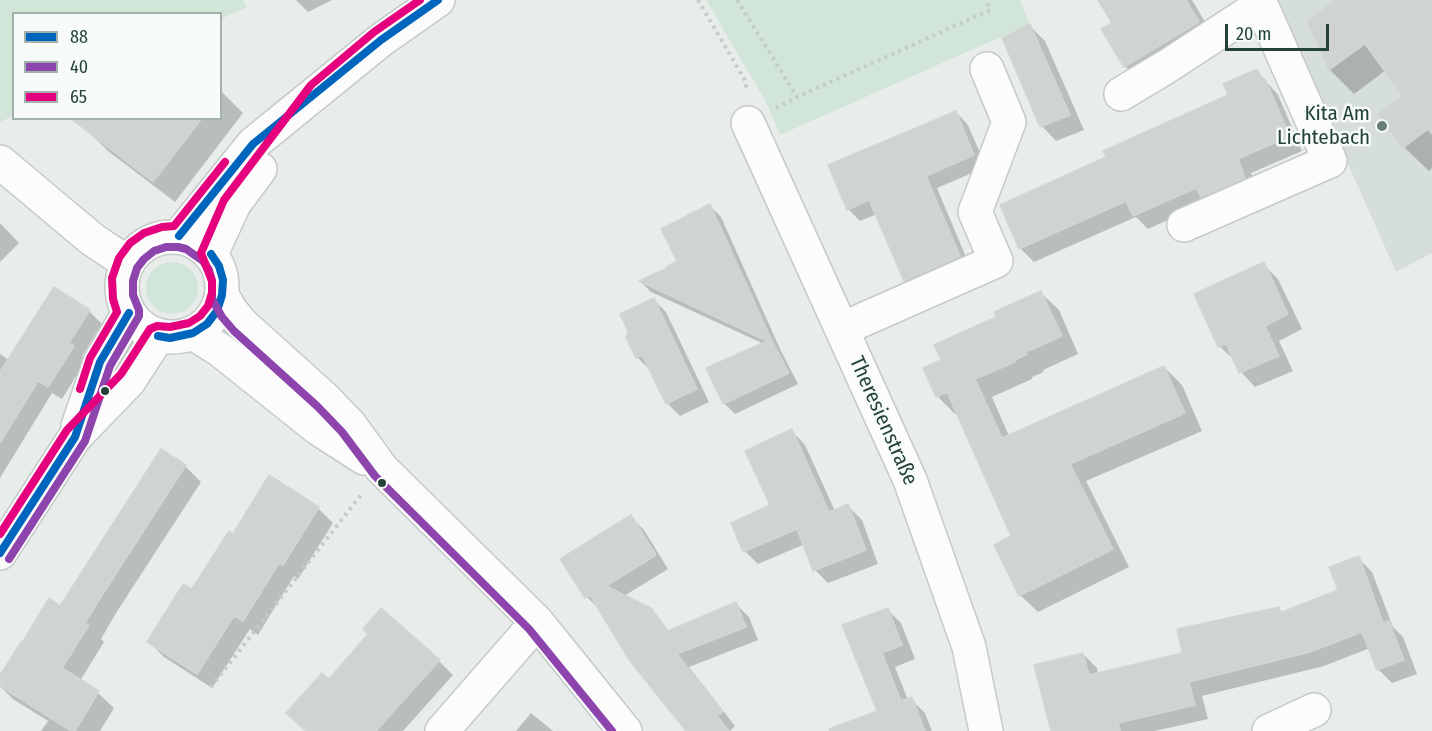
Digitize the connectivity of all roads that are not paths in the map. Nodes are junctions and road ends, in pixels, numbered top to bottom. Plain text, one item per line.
1 (438, 0) edge
2 (1260, 2) edge
3 (987, 69) dead end
4 (319, 91) junction
5 (1121, 94) dead end
6 (748, 123) road end
7 (0, 162) edge
8 (1184, 225) dead end
9 (179, 236) junction
10 (211, 254) junction
11 (128, 263) junction
12 (222, 295) junction
13 (129, 313) junction
14 (842, 329) junction
15 (194, 333) junction
16 (158, 336) junction
17 (75, 437) junction
18 (382, 469) junction
19 (0, 553) edge
20 (537, 622) junction
21 (1314, 710) dead end
22 (442, 731) edge
23 (625, 731) edge
24 (986, 731) edge
25 (1269, 731) edge

1 - 4 street
2 - 5 street
2 - 8 street
3 - 14 street
4 - 9 street
4 - 10 street
6 - 14 street, Theresienstraße
7 - 11 street
9 - 10 street
9 - 11 street
10 - 12 street
11 - 13 street
12 - 15 street
12 - 18 street
13 - 16 street
13 - 17 street
14 - 24 street, Theresienstraße
15 - 16 street
15 - 18 street
16 - 17 street
17 - 19 street
18 - 20 street
20 - 22 street
20 - 23 street
21 - 25 street

